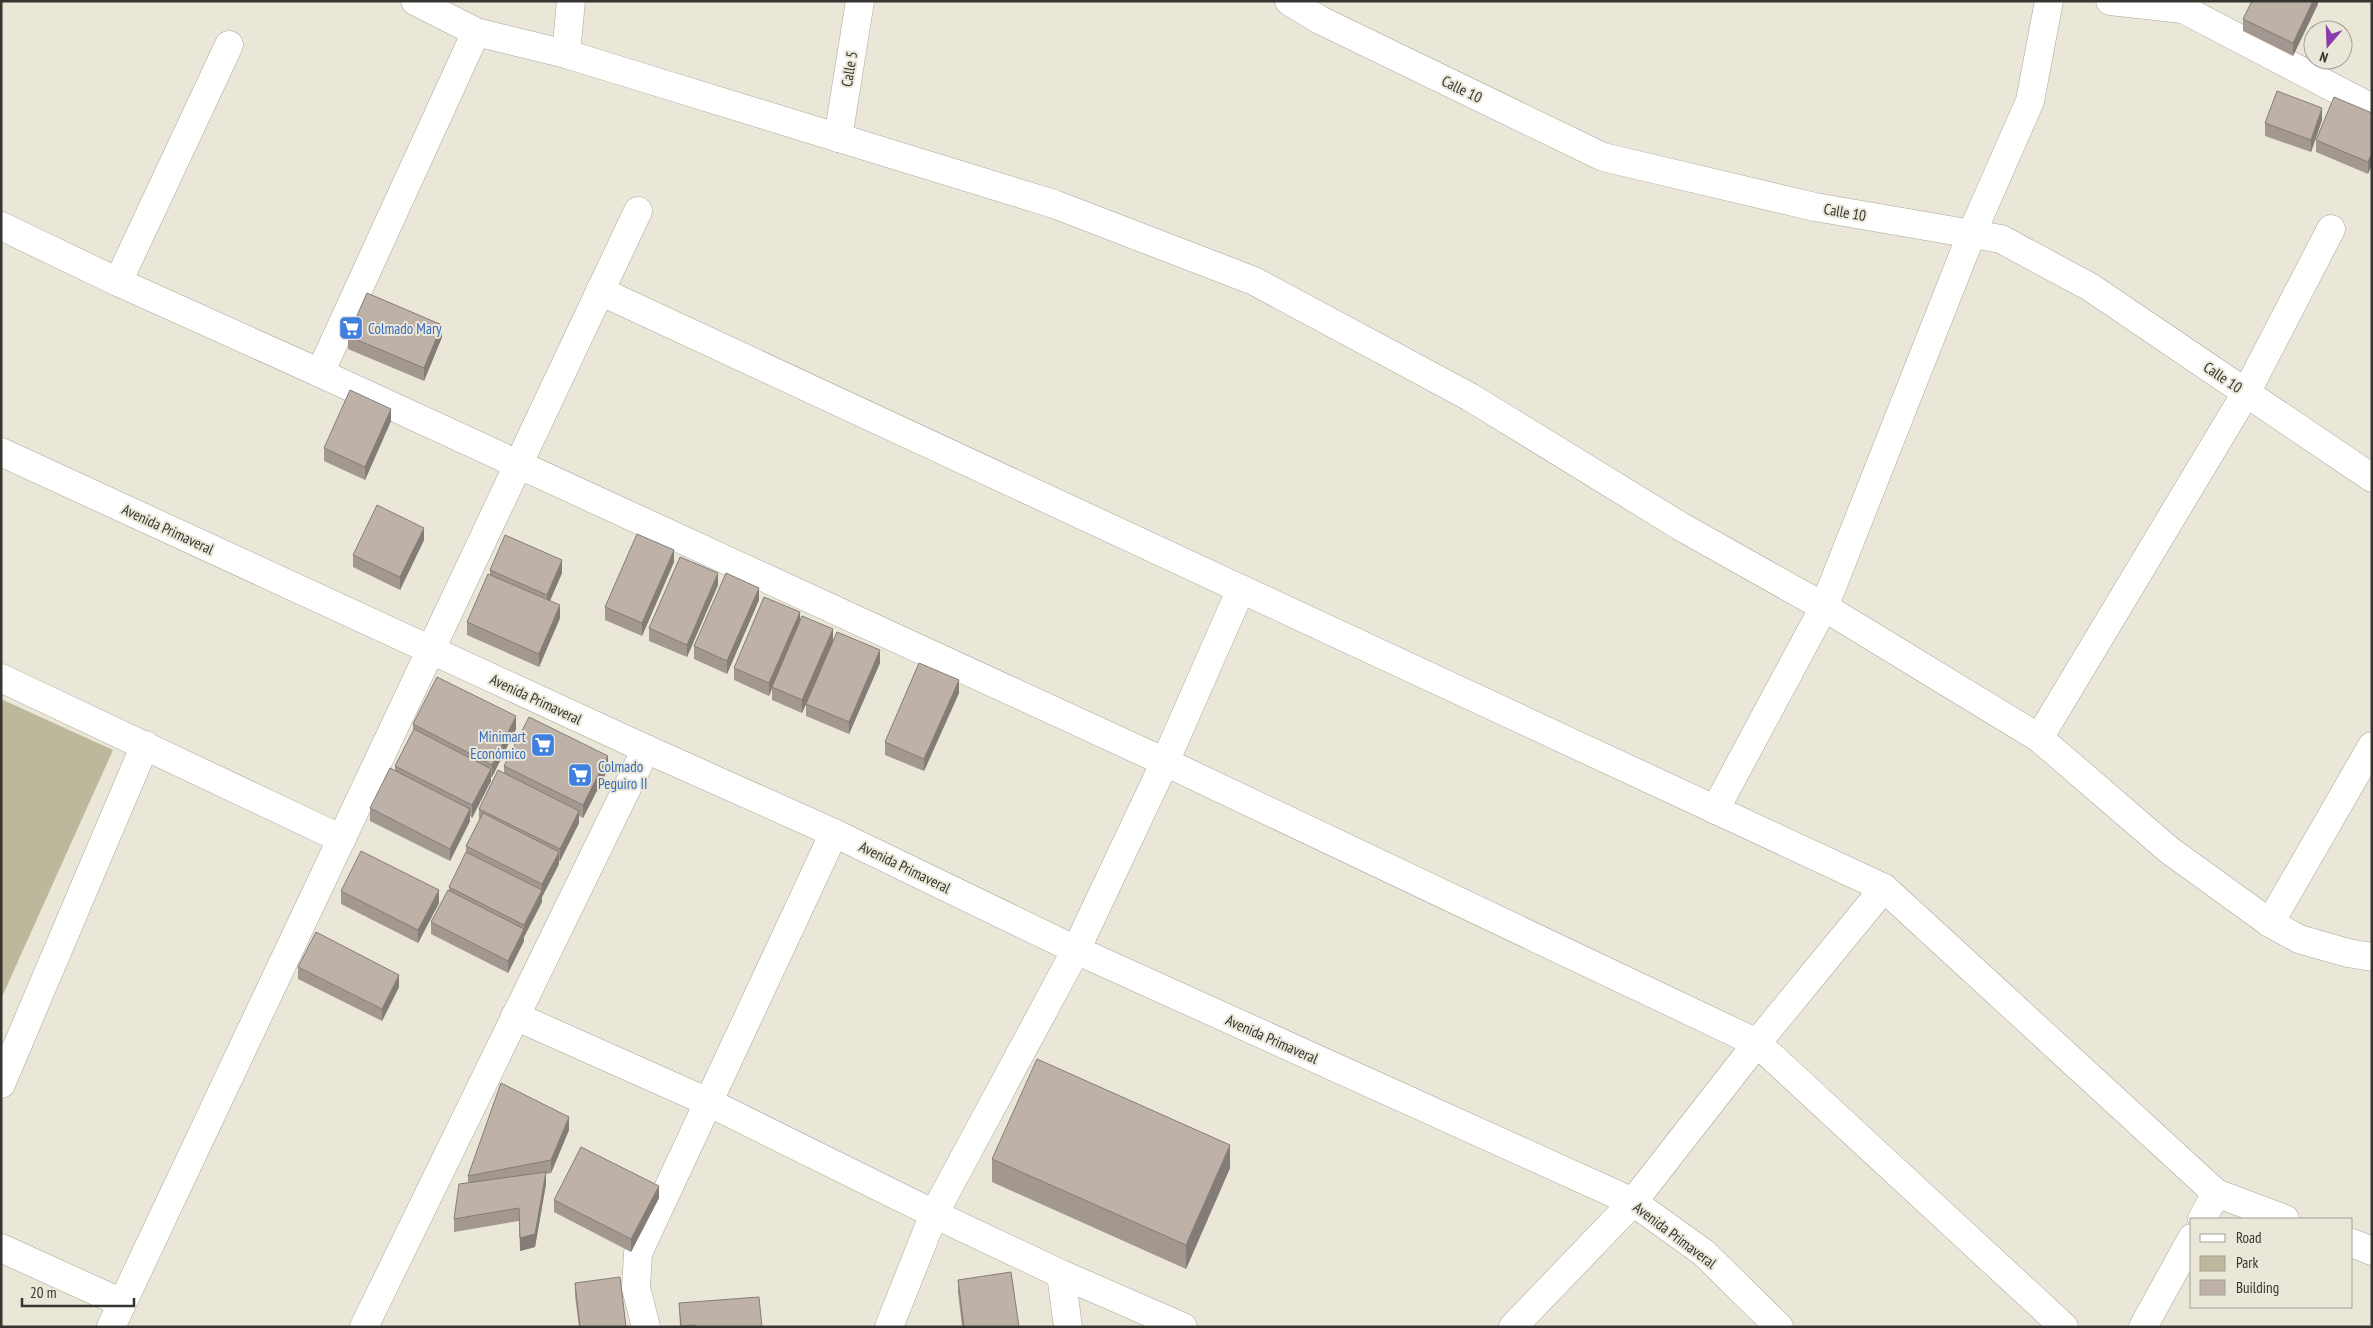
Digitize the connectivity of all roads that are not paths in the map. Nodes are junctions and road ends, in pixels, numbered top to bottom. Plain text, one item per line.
1 (415, 1) edge
2 (571, 1) edge
3 (860, 1) edge
4 (1289, 1) edge
5 (2049, 1) edge
6 (2110, 1) edge
7 (2185, 5) edge
8 (445, 9) edge
9 (476, 32) junction
10 (229, 46) dead end
11 (566, 54) junction
12 (2372, 108) edge
13 (838, 138) junction
14 (638, 211) dead end
15 (1, 226) edge
16 (2331, 230) dead end
17 (1972, 233) junction
18 (118, 282) junction
19 (600, 292) junction
20 (320, 373) junction
21 (2246, 393) junction
22 (1, 452) edge
23 (518, 464) junction
24 (2372, 478) edge
25 (1241, 589) junction
26 (1824, 607) junction
27 (430, 650) junction
28 (1, 678) edge
29 (2040, 738) junction
30 (145, 745) junction
31 (2372, 746) edge
32 (646, 749) junction
33 (1164, 762) junction
34 (1715, 810) junction
35 (834, 833) junction
36 (342, 839) junction
37 (1884, 888) junction
38 (2270, 923) junction
39 (1076, 950) junction
40 (2372, 957) edge
41 (515, 1016) junction
42 (1757, 1043) junction
43 (1, 1084) edge
44 (708, 1102) junction
45 (2216, 1193) junction
46 (1633, 1202) junction
47 (934, 1214) junction
48 (2203, 1218) edge
49 (2282, 1218) edge
50 (2190, 1242) edge
51 (2353, 1243) edge
52 (1, 1248) edge
53 (2372, 1251) edge
54 (1061, 1274) junction
55 (116, 1315) edge
56 (364, 1327) edge
57 (646, 1327) edge
58 (889, 1327) edge
59 (1068, 1327) edge
60 (1183, 1327) edge
61 (1513, 1327) edge
62 (1779, 1327) edge
63 (2064, 1327) edge
64 (2143, 1327) edge

1 - 8 street
2 - 11 street
3 - 13 street, Calle 5
4 - 17 street, Calle 10
5 - 17 street
6 - 7 street
7 - 12 street
8 - 9 street
9 - 11 street
9 - 20 street
10 - 18 street
11 - 13 street
13 - 26 street
14 - 19 street
15 - 18 street
16 - 21 street
17 - 21 street, Calle 10
17 - 26 street
18 - 20 street
19 - 23 street
19 - 25 street
20 - 23 street
21 - 24 street, Calle 10
21 - 29 street
22 - 27 street, Avenida Primaveral
23 - 27 street
23 - 33 street
25 - 33 street
25 - 34 street
26 - 29 street
26 - 34 street
27 - 32 street, Avenida Primaveral
27 - 36 street
28 - 30 street
29 - 38 street
30 - 36 street
30 - 43 street
31 - 38 street
32 - 35 street, Avenida Primaveral
32 - 41 street
33 - 39 street
33 - 42 street
34 - 37 street
35 - 39 street, Avenida Primaveral
35 - 44 street
36 - 55 street
37 - 42 street
37 - 45 street
38 - 40 street
39 - 46 street, Avenida Primaveral
39 - 47 street
41 - 44 street
41 - 56 street
42 - 46 street
42 - 63 street
44 - 47 street
44 - 57 street
45 - 48 street
45 - 49 street
46 - 61 street
46 - 62 street, Avenida Primaveral
47 - 54 street
47 - 58 street
50 - 64 street
51 - 53 street
52 - 55 street
54 - 59 street
54 - 60 street

